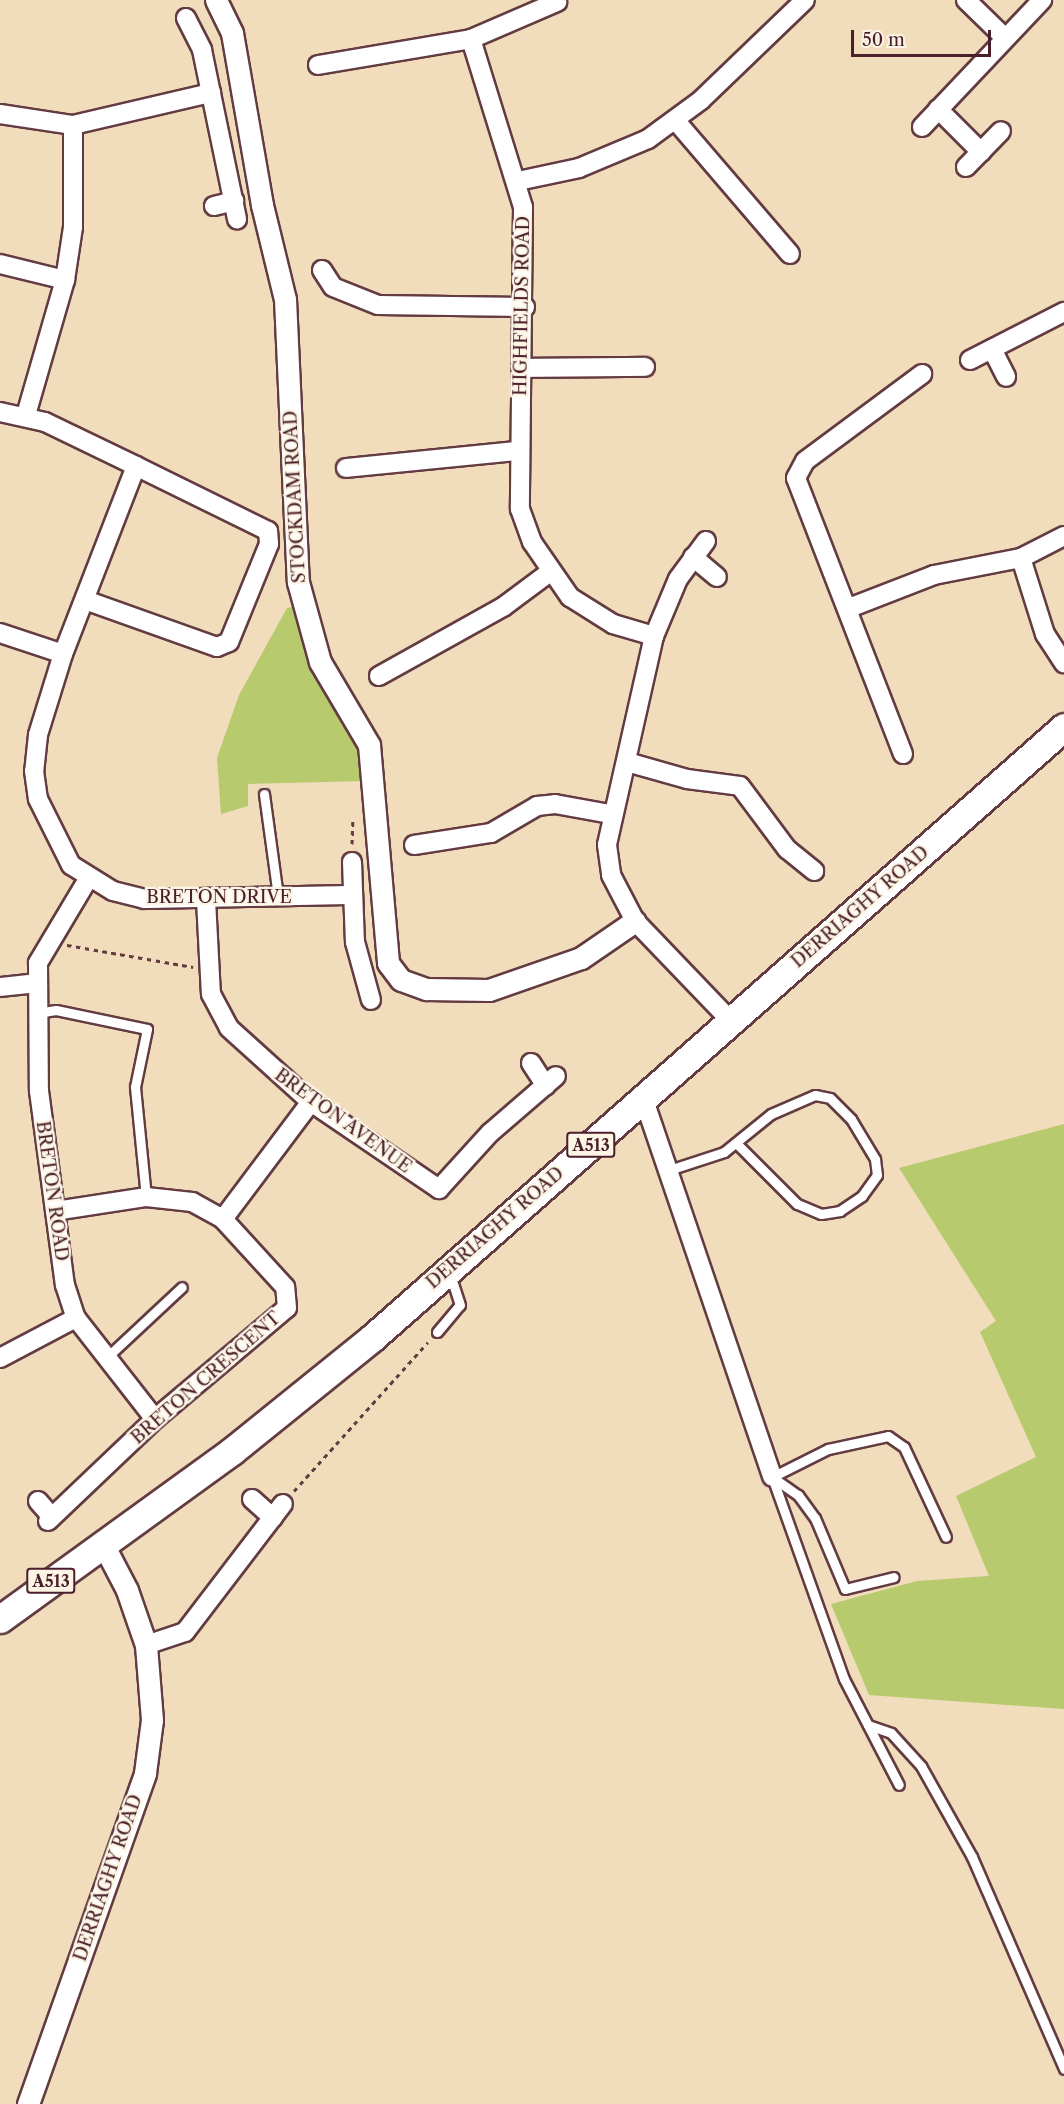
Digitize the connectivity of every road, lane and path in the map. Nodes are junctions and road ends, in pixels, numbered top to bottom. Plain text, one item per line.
1 (216, 0) edge
2 (805, 0) edge
3 (966, 0) edge
4 (1042, 0) edge
5 (557, 2) dead end
6 (186, 18) dead end
7 (1003, 36) junction
8 (471, 39) junction
9 (318, 65) dead end
10 (211, 93) junction
11 (938, 109) junction
12 (0, 114) edge
13 (676, 121) junction
14 (73, 125) junction
15 (922, 127) dead end
16 (1000, 131) dead end
17 (981, 152) junction
18 (966, 167) dead end
19 (518, 181) junction
20 (214, 206) dead end
21 (790, 254) dead end
22 (0, 264) edge
23 (322, 270) dead end
24 (65, 280) junction
25 (525, 307) junction
26 (1064, 312) edge
27 (992, 349) junction
28 (970, 360) dead end
29 (645, 367) dead end
30 (523, 368) junction
31 (922, 374) dead end
32 (1006, 377) dead end
33 (0, 412) edge
34 (26, 415) junction
35 (518, 451) junction
36 (136, 466) junction
37 (346, 468) dead end
38 (1064, 536) edge
39 (706, 541) dead end
40 (693, 557) junction
41 (1021, 558) junction
42 (550, 572) junction
43 (717, 577) dead end
44 (85, 600) junction
45 (849, 608) junction
46 (0, 633) edge
47 (654, 636) junction
48 (63, 654) junction
49 (1064, 663) edge
50 (379, 676) dead end
51 (1064, 727) edge
52 (903, 754) dead end
53 (627, 762) junction
54 (264, 794) dead end
55 (610, 814) junction
56 (352, 819) dead end
57 (414, 845) dead end
58 (352, 862) joint
59 (814, 871) dead end
60 (88, 879) junction
61 (352, 895) junction
62 (278, 896) junction
63 (206, 900) junction
64 (634, 921) junction
65 (50, 936) junction
66 (207, 968) junction
67 (36, 983) junction
68 (0, 987) edge
69 (371, 1000) dead end
70 (34, 1013) junction
71 (730, 1020) junction
72 (531, 1063) dead end
73 (644, 1100) junction
74 (311, 1102) junction
75 (736, 1143) junction
76 (669, 1170) junction
77 (146, 1197) junction
78 (55, 1211) junction
79 (223, 1219) junction
80 (448, 1268) junction
81 (182, 1287) dead end
82 (75, 1318) junction
83 (437, 1332) joint
84 (0, 1358) edge
85 (104, 1360) junction
86 (155, 1419) junction
87 (772, 1477) junction
88 (252, 1499) dead end
89 (38, 1501) dead end
90 (278, 1511) junction
91 (946, 1537) dead end
92 (103, 1544) junction
93 (894, 1577) dead end
94 (0, 1619) edge
95 (146, 1645) junction
96 (868, 1725) junction
97 (900, 1785) dead end
98 (1064, 2069) edge
99 (28, 2104) edge

1 - 64 street, STOCKDAM ROAD
2 - 13 street
3 - 7 street
4 - 7 street
5 - 8 street
6 - 10 street
7 - 11 street
8 - 9 street
8 - 19 street, HIGHFIELDS ROAD
10 - 14 street
10 - 20 street
11 - 15 street
11 - 17 street
12 - 14 street
13 - 19 street
13 - 21 street
14 - 24 street
16 - 17 street
17 - 18 street
19 - 25 street, HIGHFIELDS ROAD
22 - 24 street
23 - 25 street
24 - 34 street
25 - 30 street, HIGHFIELDS ROAD
26 - 27 street
27 - 28 street
27 - 32 street
29 - 30 street
30 - 35 street, HIGHFIELDS ROAD
31 - 45 street
33 - 34 street
34 - 36 street
35 - 37 street
35 - 42 street, HIGHFIELDS ROAD
36 - 44 street
36 - 44 street
38 - 41 street
39 - 40 street
40 - 43 street
40 - 47 street
41 - 45 street
41 - 49 street
42 - 47 street
42 - 50 street
44 - 48 street
45 - 52 street
46 - 48 street
47 - 53 street
48 - 60 street
51 - 71 main road, DERRIAGHY ROAD / A513
53 - 55 street
53 - 59 street
54 - 62 lane
55 - 57 street
55 - 64 street
56 - 58 path
58 - 61 street
60 - 63 street, BRETON DRIVE
60 - 65 street, BRETON ROAD
61 - 62 street, BRETON DRIVE
61 - 69 street
62 - 63 street, BRETON DRIVE
63 - 66 street, BRETON AVENUE
64 - 71 street
65 - 66 path
65 - 67 street, BRETON ROAD
66 - 74 street, BRETON AVENUE
67 - 68 street
67 - 70 street, BRETON ROAD
70 - 77 lane
70 - 78 street, BRETON ROAD
71 - 73 main road, DERRIAGHY ROAD / A513
72 - 74 street, BRETON AVENUE
73 - 76 street
73 - 80 main road, DERRIAGHY ROAD / A513
74 - 79 street
75 - 75 lane
75 - 76 lane
76 - 87 street
77 - 78 street, BRETON CRESCENT
77 - 79 street, BRETON CRESCENT
78 - 82 street, BRETON ROAD
79 - 86 street, BRETON CRESCENT
80 - 83 lane
80 - 92 main road, DERRIAGHY ROAD / A513
81 - 85 lane
82 - 84 street
82 - 85 street, BRETON ROAD
83 - 90 path
85 - 86 street, BRETON ROAD
86 - 89 street, BRETON CRESCENT
87 - 91 lane
87 - 93 lane
87 - 96 lane
88 - 90 street
90 - 95 street
92 - 94 main road, A513
92 - 95 street, DERRIAGHY ROAD
95 - 99 street, DERRIAGHY ROAD
96 - 97 lane
96 - 98 lane

